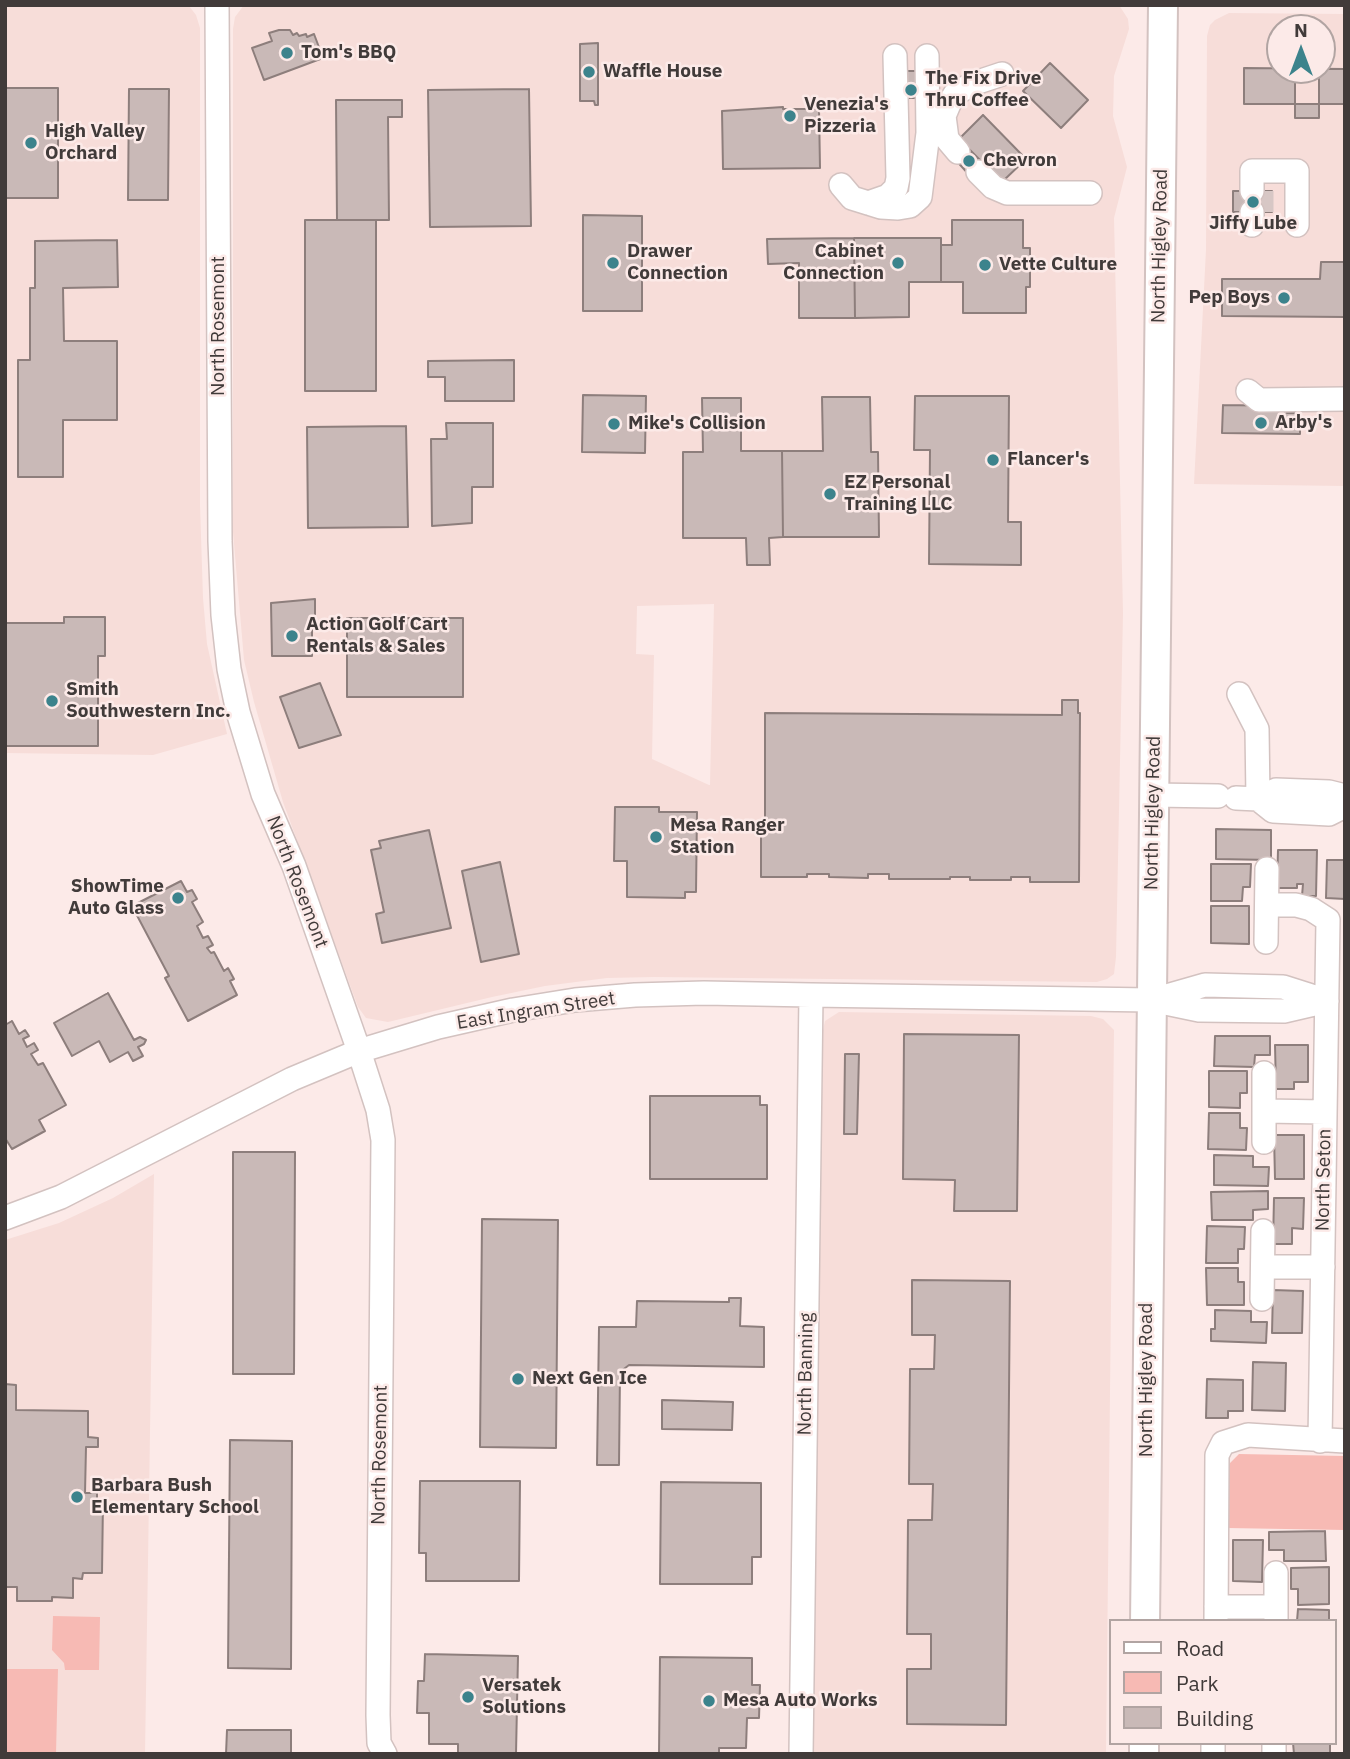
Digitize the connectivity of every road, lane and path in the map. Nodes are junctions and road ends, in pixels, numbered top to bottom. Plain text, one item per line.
1 (217, 5) edge
2 (1163, 5) edge
3 (895, 56) dead end
4 (927, 56) dead end
5 (1002, 74) dead end
6 (958, 152) dead end
7 (978, 172) dead end
8 (841, 185) dead end
9 (1090, 193) dead end
10 (868, 203) junction
11 (1257, 210) tunnel mouth
12 (1293, 225) dead end
13 (1248, 391) dead end
14 (1345, 399) edge
15 (1239, 694) dead end
16 (1153, 795) junction
17 (1345, 796) edge
18 (1238, 798) junction
19 (1311, 802) junction
20 (1345, 806) edge
21 (1267, 869) dead end
22 (1267, 905) junction
23 (1337, 920) edge
24 (1266, 942) dead end
25 (1259, 986) junction
26 (811, 995) junction
27 (1151, 1000) junction
28 (1327, 1000) junction
29 (1258, 1011) junction
30 (359, 1051) junction
31 (1264, 1073) dead end
32 (1264, 1111) junction
33 (1332, 1119) edge
34 (1264, 1142) dead end
35 (5, 1218) edge
36 (1263, 1231) dead end
37 (1263, 1267) junction
38 (1330, 1275) edge
39 (1262, 1298) dead end
40 (1320, 1441) junction
41 (1345, 1441) edge
42 (1276, 1573) dead end
43 (1216, 1614) edge
44 (1276, 1614) edge
45 (1145, 1619) edge
46 (385, 1754) edge
47 (801, 1754) edge

1 - 30 street, North Rosemont
2 - 16 main road, North Higley Road
3 - 10 street
4 - 10 street
5 - 6 street
7 - 9 street
8 - 10 street
11 - 12 street
13 - 14 street
15 - 18 street
16 - 18 street
16 - 27 main road, North Higley Road
17 - 19 street
18 - 19 street
19 - 20 street
21 - 22 street
22 - 23 street
22 - 24 street
23 - 28 street, North Seton
25 - 27 street, East Ingram Street
25 - 28 street, East Ingram Street
25 - 29 street
26 - 27 street, East Ingram Street
26 - 30 street, East Ingram Street
26 - 47 street, North Banning
27 - 29 street, East Ingram Street
27 - 45 main road, North Higley Road
28 - 29 street, East Ingram Street
28 - 33 street, North Seton
30 - 35 street, East Ingram Street
30 - 46 street, North Rosemont
31 - 32 street
32 - 33 street
32 - 34 street
33 - 38 street, North Seton
36 - 37 street
37 - 38 street
37 - 39 street
38 - 40 street, North Seton
40 - 41 street
40 - 43 street
42 - 44 street
43 - 44 street

